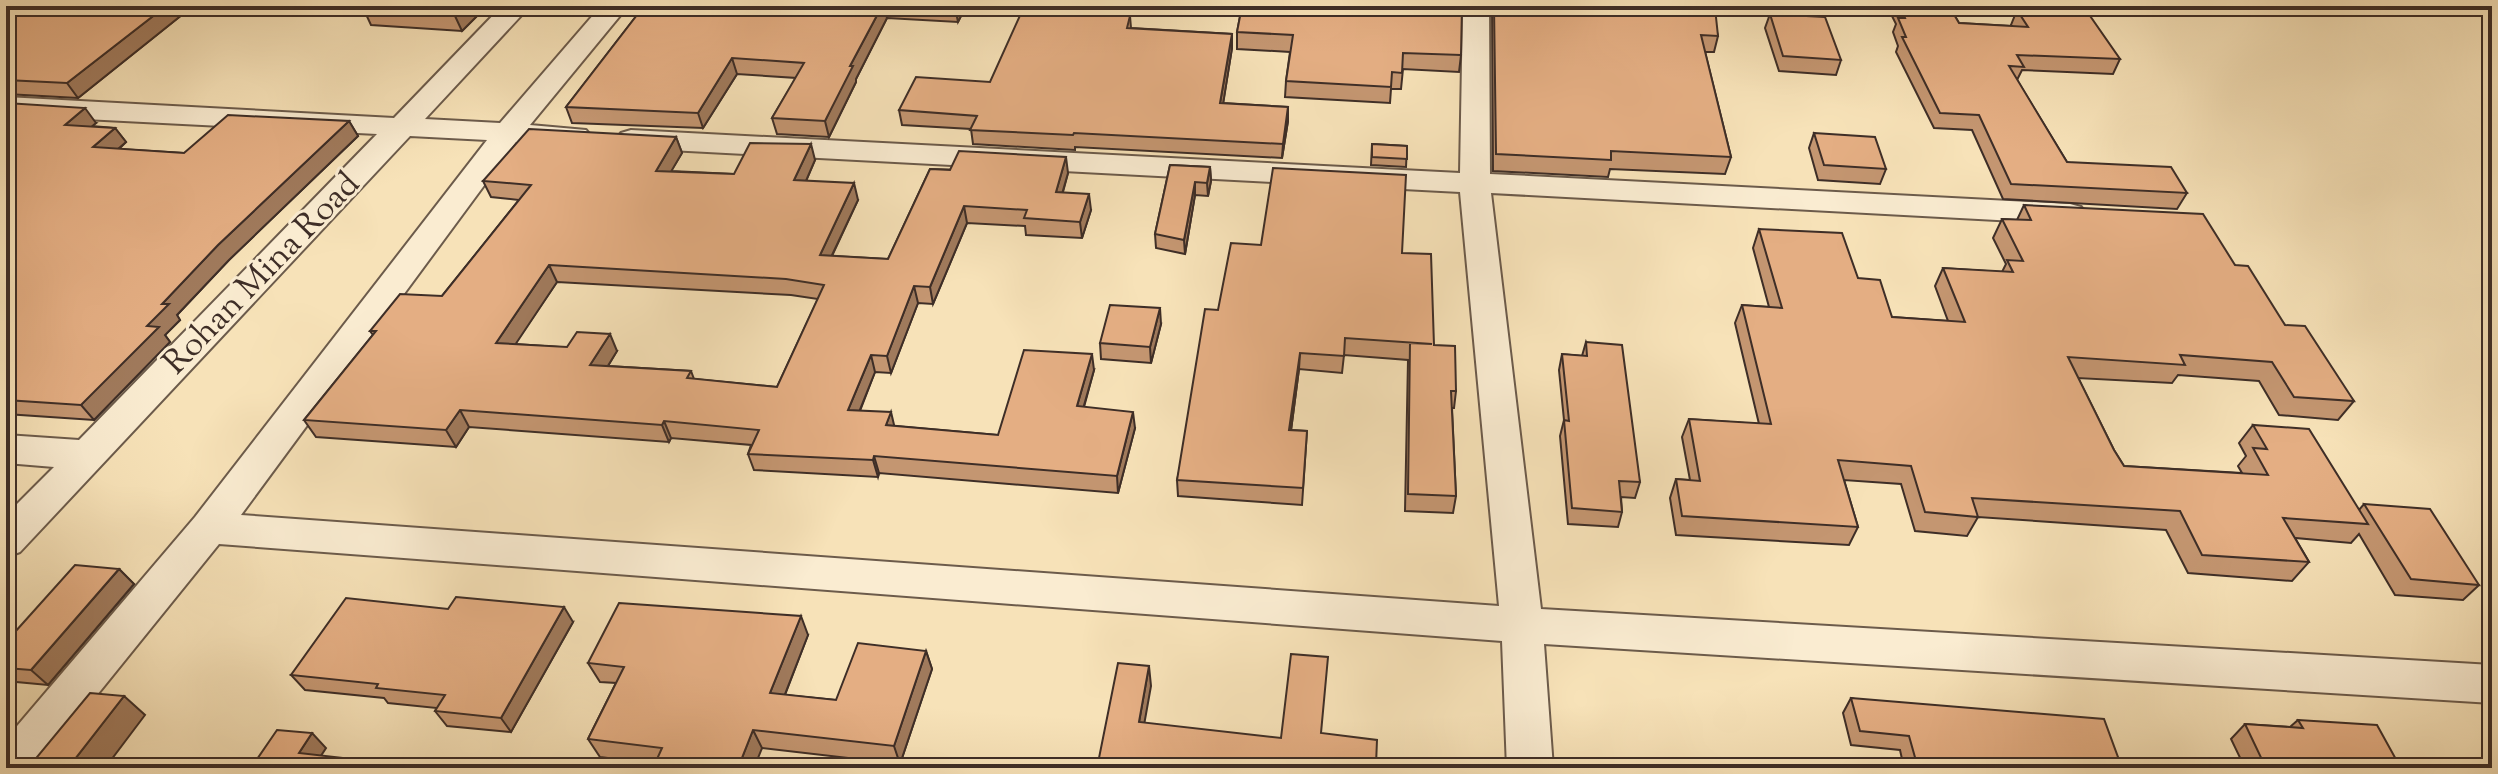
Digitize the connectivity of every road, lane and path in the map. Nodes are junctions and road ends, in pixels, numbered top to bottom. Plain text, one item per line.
1 (517, 6) edge
2 (615, 6) edge
3 (1476, 6) edge
4 (6, 106) edge
5 (399, 127) junction
6 (508, 132) junction
7 (1475, 185) junction
8 (2093, 215) edge
9 (6, 449) edge
10 (86, 455) junction
11 (209, 528) junction
12 (6, 541) edge
13 (1522, 625) junction
14 (2492, 684) edge
15 (10, 768) edge
16 (1530, 768) edge

1 - 5 street, Rohan Mina Road
2 - 6 street
3 - 7 street
4 - 5 street
5 - 6 street
5 - 10 street, Rohan Mina Road
6 - 7 street
6 - 11 street
7 - 8 street
7 - 13 street
9 - 10 street
10 - 12 street, Rohan Mina Road
11 - 13 street
11 - 15 street
13 - 14 street
13 - 16 street

